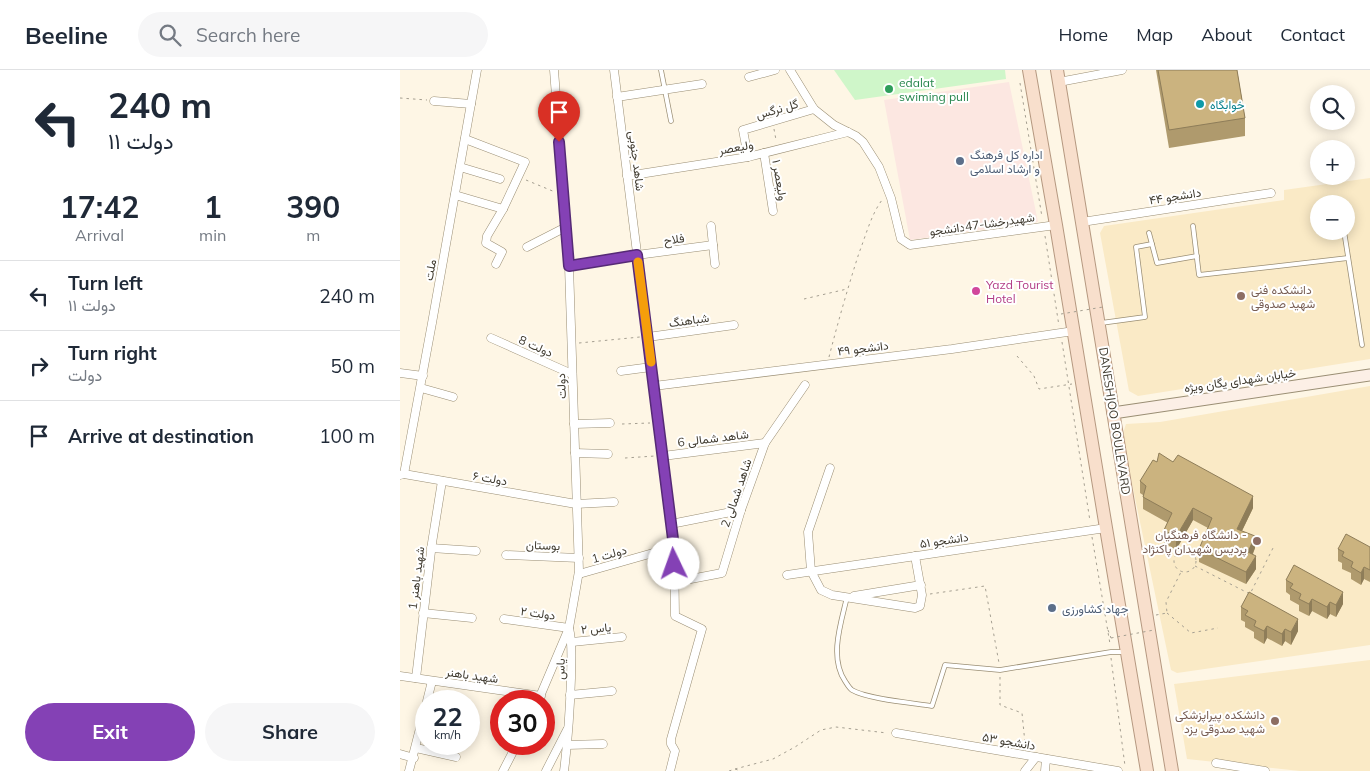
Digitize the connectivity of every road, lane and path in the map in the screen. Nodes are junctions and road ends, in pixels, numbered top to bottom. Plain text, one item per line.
1 (477, 70) edge
2 (554, 70) edge
3 (614, 70) edge
4 (661, 70) edge
5 (775, 70) edge
6 (790, 70) edge
7 (1029, 70) edge
8 (1122, 70) edge
9 (1058, 76) edge
10 (749, 77) dead end
11 (1019, 80) dead end
12 (702, 84) dead end
13 (665, 90) junction
14 (400, 98) edge
15 (617, 98) junction
16 (434, 101) joint
17 (471, 104) junction
18 (814, 109) junction
19 (671, 121) dead end
20 (774, 121) junction
21 (848, 132) junction
22 (465, 139) junction
23 (776, 149) junction
24 (764, 153) junction
25 (748, 157) junction
26 (460, 167) junction
27 (518, 176) junction
28 (627, 176) junction
29 (500, 179) dead end
30 (888, 192) junction
31 (1271, 193) dead end
32 (455, 195) junction
33 (563, 195) junction
34 (503, 208) junction
35 (773, 211) dead end
36 (1082, 222) junction
37 (1056, 225) junction
38 (711, 226) dead end
39 (1193, 226) dead end
40 (566, 227) junction
41 (1043, 227) junction
42 (1149, 233) dead end
43 (1345, 240) edge
44 (1152, 244) junction
45 (713, 245) junction
46 (527, 247) dead end
47 (637, 255) junction
48 (1197, 256) junction
49 (1348, 258) junction
50 (496, 264) dead end
51 (715, 264) dead end
52 (569, 266) junction
53 (847, 289) junction
54 (804, 299) dead end
55 (1104, 307) dead end
56 (1061, 314) dead end
57 (1099, 323) junction
58 (734, 325) dead end
59 (1074, 331) junction
60 (1060, 333) junction
61 (648, 336) junction
62 (491, 338) dead end
63 (571, 344) junction
64 (1362, 345) dead end
65 (1017, 356) dead end
66 (827, 364) junction
67 (651, 367) junction
68 (621, 371) dead end
69 (400, 373) edge
70 (572, 374) junction
71 (1370, 375) edge
72 (423, 376) junction
73 (1082, 382) junction
74 (1068, 384) junction
75 (805, 385) dead end
76 (654, 386) junction
77 (420, 388) junction
78 (453, 397) dead end
79 (1113, 413) junction
80 (658, 422) junction
81 (610, 423) dead end
82 (574, 424) junction
83 (622, 424) dead end
84 (765, 443) junction
85 (575, 453) junction
86 (608, 454) dead end
87 (663, 456) junction
88 (625, 458) dead end
89 (830, 468) dead end
90 (402, 475) edge
91 (442, 481) junction
92 (614, 502) dead end
93 (576, 504) junction
94 (741, 510) junction
95 (671, 524) junction
96 (1106, 528) junction
97 (1091, 530) junction
98 (1158, 546) dead end
99 (1274, 546) dead end
100 (674, 547) junction
101 (431, 548) junction
102 (476, 551) dead end
103 (506, 555) dead end
104 (1177, 555) junction
105 (915, 556) junction
106 (579, 558) junction
107 (1195, 566) junction
108 (810, 571) junction
109 (1181, 571) junction
110 (579, 574) junction
111 (787, 575) dead end
112 (675, 582) junction
113 (921, 585) junction
114 (922, 595) junction
115 (846, 598) junction
116 (423, 613) junction
117 (1167, 613) junction
118 (472, 618) dead end
119 (1147, 618) junction
120 (504, 619) dead end
121 (568, 628) junction
122 (1107, 628) junction
123 (1218, 628) dead end
124 (1154, 630) dead end
125 (622, 637) dead end
126 (572, 642) junction
127 (1111, 652) junction
128 (1127, 652) junction
129 (1000, 670) junction
130 (400, 676) edge
131 (416, 678) junction
132 (432, 680) junction
133 (430, 690) edge
134 (490, 690) edge
135 (544, 690) edge
136 (612, 691) dead end
137 (570, 696) junction
138 (568, 728) junction
139 (896, 734) joint
140 (1025, 743) dead end
141 (603, 744) dead end
142 (567, 745) junction
143 (415, 753) edge
144 (400, 754) edge
145 (447, 755) edge
146 (511, 755) edge
147 (456, 757) dead end
148 (414, 758) junction
149 (1036, 758) junction
150 (1046, 758) junction
151 (1216, 763) dead end
152 (735, 768) junction
153 (1171, 768) edge
154 (1145, 769) edge
155 (409, 771) edge
156 (503, 771) edge
157 (546, 771) edge
158 (564, 771) edge
159 (670, 771) edge
160 (729, 771) edge
161 (740, 771) edge
162 (1025, 771) edge
163 (1044, 771) edge
164 (1118, 771) edge
165 (1126, 771) edge
166 (1265, 771) edge

1 - 17 street, ملت
2 - 33 street, دولت
3 - 15 street, شاهد جنوبی
4 - 13 lane
5 - 10 street
6 - 18 street
7 - 37 main road
8 - 9 street
9 - 36 main road, DANESHJOO BOULEVARD
11 - 41 path
12 - 13 street
13 - 15 street
13 - 19 lane
14 - 16 path
15 - 28 street, شاهد جنوبی
16 - 17 street
17 - 22 street, ملت
18 - 20 street, گل نرگس
18 - 21 street
20 - 23 path
20 - 25 street, گل نرگس
21 - 23 street, ولیعصر
21 - 30 street
22 - 26 street, ملت
22 - 27 street
23 - 24 street, ولیعصر
24 - 25 street, ولیعصر
24 - 35 street, ولیعصر ۱
25 - 28 street, ولیعصر
26 - 29 street
26 - 32 street, ملت
27 - 33 path
27 - 34 street
28 - 47 street, شاهد جنوبی
30 - 41 street, شهیدرخشا-47دانشجو
30 - 53 path
31 - 36 street, دانشجو ۴۴
32 - 34 street
32 - 72 street, ملت
33 - 40 street, دولت
34 - 50 street
36 - 57 main road, DANESHJOO BOULEVARD
37 - 41 street, شهیدرخشا-47دانشجو
37 - 59 main road
38 - 45 street
39 - 48 lane
40 - 46 street
40 - 52 street, دولت
41 - 60 path
42 - 44 lane
43 - 49 lane
44 - 48 lane
44 - 57 lane
45 - 47 street, فلاح
45 - 51 street
47 - 52 street, فلاح
47 - 61 street, شاهد جنوبی
48 - 49 lane
49 - 64 lane
52 - 63 street, دولت
53 - 54 path
53 - 66 path
55 - 56 path, bridge
57 - 79 main road, DANESHJOO BOULEVARD
58 - 61 street, شباهنگ
59 - 60 street, دانشجو ۴۹
59 - 73 main road
60 - 66 street, دانشجو ۴۹
60 - 74 path
61 - 63 path
61 - 67 street, شاهد جنوبی
62 - 70 street, دولت 8
63 - 70 street, دولت
65 - 74 path
66 - 76 street, دانشجو ۴۹
67 - 68 street
67 - 76 street, شاهد جنوبی
69 - 72 street
70 - 82 street, دولت
71 - 79 street, خیابان شهدای یگان ویژه
72 - 77 street, ملت
73 - 74 path
73 - 96 main road
74 - 97 path
75 - 84 street, شاهد شمالی 2
76 - 80 street, شاهد جنوبی
77 - 78 street
77 - 90 street, ملت
79 - 119 main road, DANESHJOO BOULEVARD
80 - 83 path
80 - 87 street, شاهد جنوبی
81 - 82 street
82 - 85 street, دولت
84 - 87 street, شاهد شمالی 6
84 - 94 street, شاهد شمالی 2
85 - 86 street
85 - 93 street, دولت
87 - 88 path
87 - 95 street, شاهد جنوبی
89 - 108 street
90 - 91 street, دولت ۶
91 - 93 street, دولت ۶
91 - 101 street, شهید باهنر 1
92 - 93 street, دولت ۶
93 - 106 street, دولت
94 - 95 street
94 - 112 street, شاهد شمالی 2
95 - 100 street, شاهد جنوبی
96 - 97 street, دانشجو ۵۱
96 - 128 main road
97 - 105 street, دانشجو ۵۱
97 - 122 path
98 - 104 path
99 - 107 path
100 - 110 street, دولت 1
100 - 112 street, شاهد جنوبی
101 - 102 street
101 - 116 street, شهید باهنر 1
103 - 106 street, بوستان
104 - 107 path
104 - 109 path
105 - 108 street, دانشجو ۵۱
105 - 113 street
106 - 110 street, دولت
107 - 109 path
108 - 111 street, دانشجو ۵۱
108 - 115 street
109 - 117 path
110 - 121 street, دولت
112 - 159 street, شاهد جنوبی
113 - 114 street
113 - 115 street
114 - 115 street
114 - 129 path
115 - 129 lane
116 - 118 street
116 - 131 street, شهید باهنر 1
117 - 119 path
117 - 123 path
119 - 153 main road, DANESHJOO BOULEVARD
120 - 121 street, دولت ۲
121 - 126 street, یاس
121 - 135 street, دولت
122 - 124 path, bridge
122 - 127 path
125 - 126 street, یاس ۲
126 - 137 street, یاس
127 - 128 lane
127 - 129 lane
127 - 165 path
128 - 154 main road
129 - 140 path
130 - 131 street, شهید باهنر
131 - 132 street, شهید باهنر
132 - 133 street
132 - 134 street, شهید باهنر
136 - 137 street
137 - 138 street, یاس
138 - 142 street, یاس
138 - 157 street
139 - 149 street, دانشجو ۵۳
139 - 152 path
141 - 142 street
142 - 158 street, یاس
143 - 148 street
144 - 148 street
145 - 147 street
146 - 156 street
148 - 155 street
149 - 150 street, دانشجو ۵۳
149 - 162 street
150 - 163 street
150 - 164 street, دانشجو ۵۳
151 - 166 street
152 - 160 path
152 - 161 path

